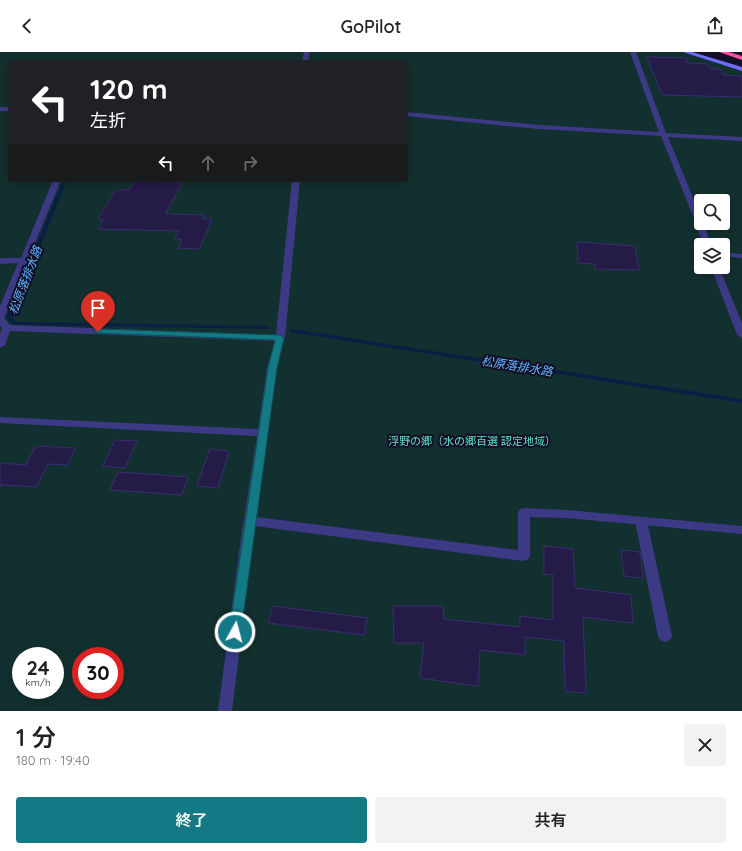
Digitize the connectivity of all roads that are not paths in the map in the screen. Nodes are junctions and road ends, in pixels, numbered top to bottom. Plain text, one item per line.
1 (633, 52) edge
2 (686, 52) edge
3 (722, 52) edge
4 (742, 58) edge
5 (742, 69) edge
6 (408, 114) edge
7 (665, 134) junction
8 (742, 139) edge
9 (56, 182) edge
10 (296, 182) edge
11 (705, 238) edge
12 (730, 255) edge
13 (742, 256) edge
14 (24, 260) junction
15 (0, 261) edge
16 (718, 274) edge
17 (0, 317) edge
18 (0, 320) edge
19 (7, 328) junction
20 (742, 335) edge
21 (280, 338) junction
22 (0, 346) edge
23 (0, 420) edge
24 (263, 434) junction
25 (250, 521) junction
26 (642, 521) junction
27 (742, 530) edge
28 (665, 636) dead end
29 (225, 711) edge

1 - 7 street
2 - 5 street
3 - 4 highway
6 - 7 street
7 - 8 street
7 - 11 street
9 - 14 street
10 - 21 street
12 - 13 street
14 - 15 street
14 - 17 street
16 - 20 street
18 - 19 street
19 - 21 street
19 - 22 street
21 - 24 street
23 - 24 street
24 - 25 street
25 - 26 street
25 - 29 street
26 - 27 street
26 - 28 street

